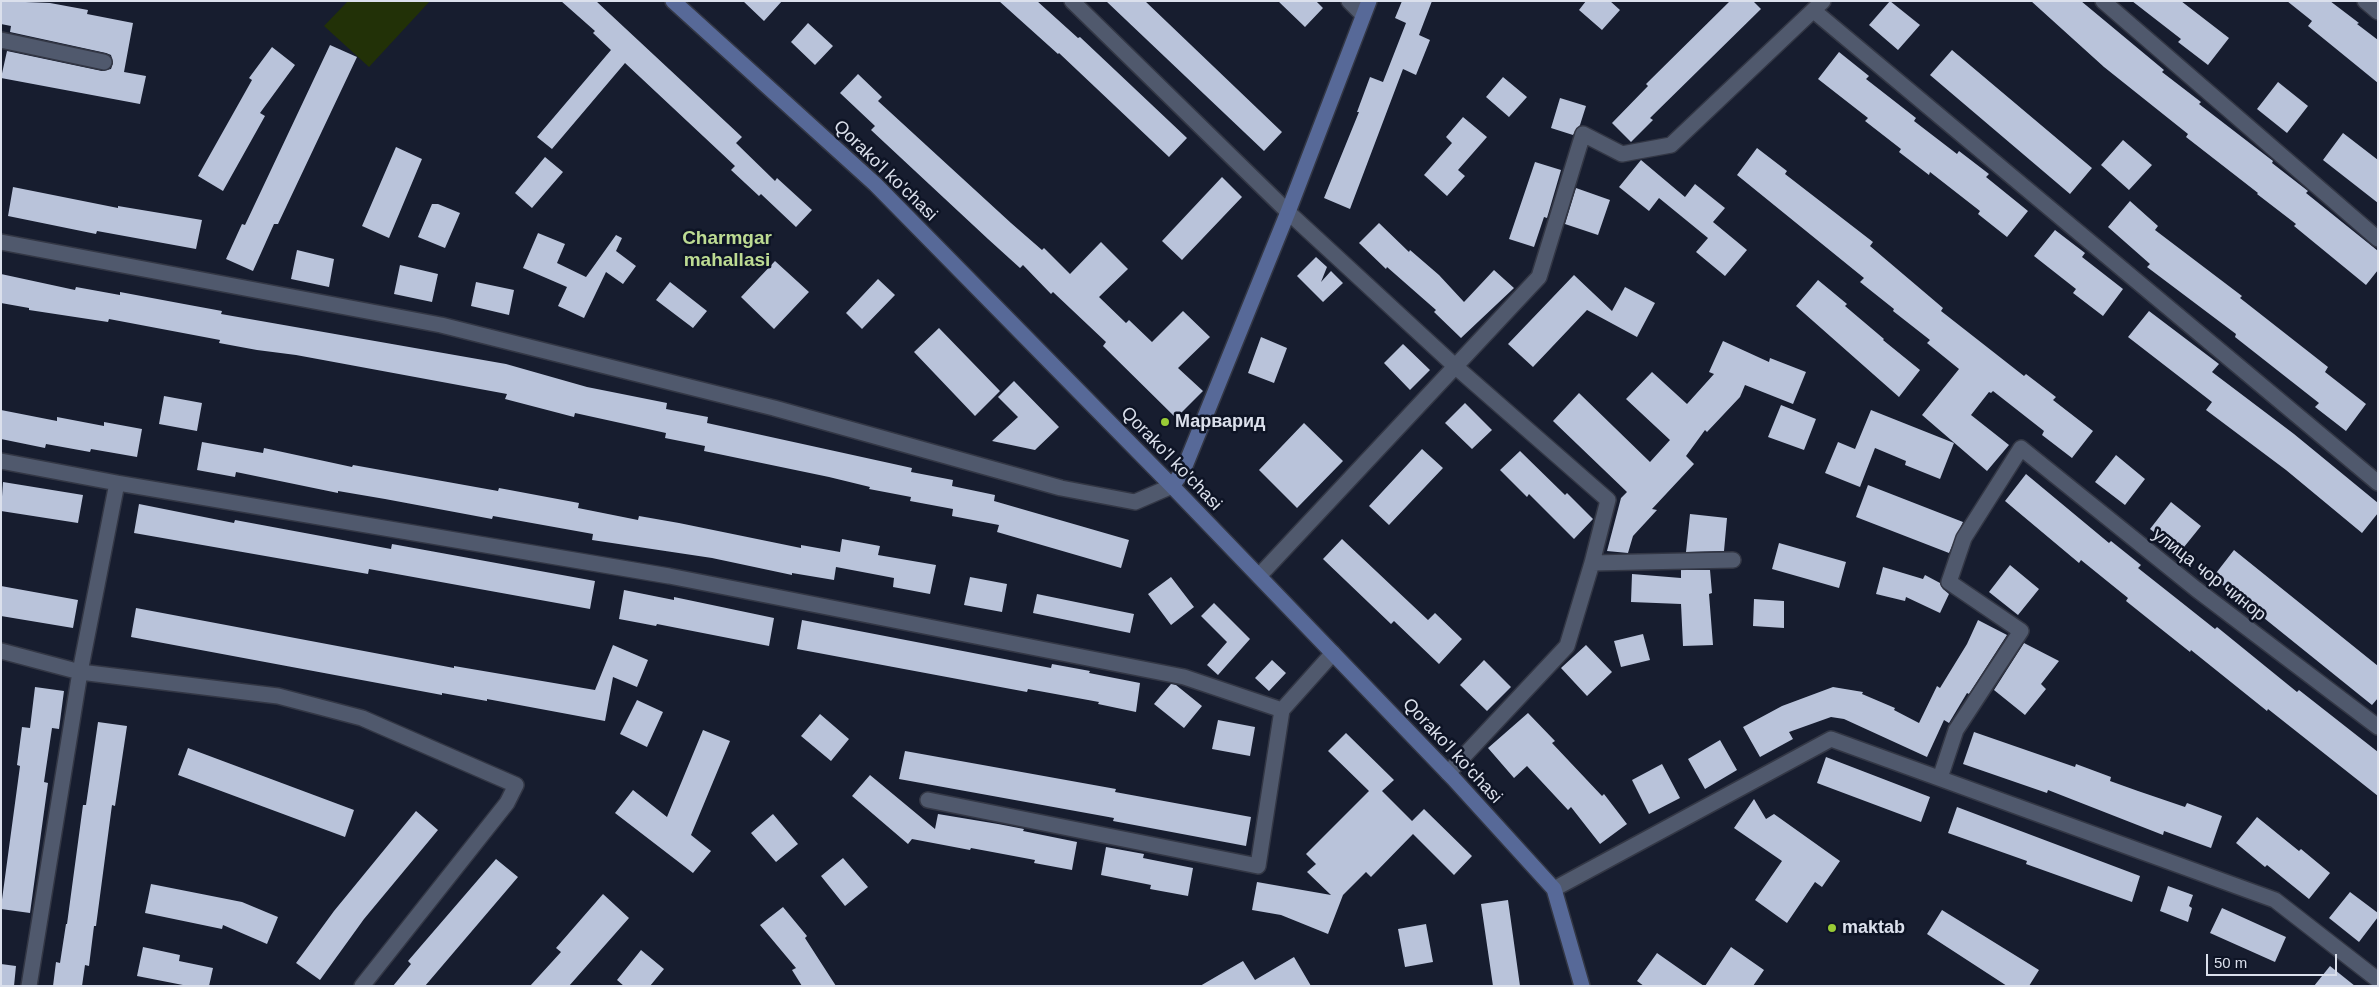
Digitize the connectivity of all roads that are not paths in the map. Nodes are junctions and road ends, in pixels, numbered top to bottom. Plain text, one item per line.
1 (673, 1) edge
2 (1072, 1) edge
3 (1349, 1) edge
4 (2103, 1) edge
5 (2365, 1) edge
6 (1818, 6) edge
7 (1366, 8) edge
8 (2378, 12) edge
9 (1, 40) edge
10 (104, 62) dead end
11 (1288, 212) junction
12 (2378, 239) edge
13 (1, 242) edge
14 (1456, 367) junction
15 (1, 461) edge
16 (117, 483) junction
17 (2378, 483) edge
18 (1172, 486) junction
19 (1733, 560) dead end
20 (1592, 563) junction
21 (1258, 576) junction
22 (1, 651) edge
23 (1333, 653) junction
24 (80, 672) junction
25 (1282, 710) junction
26 (2378, 727) edge
27 (1448, 773) junction
28 (1940, 778) junction
29 (928, 800) dead end
30 (1554, 888) junction
31 (2378, 980) edge
32 (29, 986) edge
33 (362, 986) edge
34 (1582, 986) edge

1 - 18 street, Qorako'l ko'chasi
2 - 11 street
3 - 7 street
4 - 12 street
5 - 8 street
6 - 14 street
6 - 17 street
7 - 11 street
9 - 10 street
11 - 14 street
11 - 18 street
13 - 18 street
14 - 20 street
14 - 21 street
15 - 16 street
16 - 24 street
16 - 25 street
18 - 21 street, Qorako'l ko'chasi
19 - 20 street
20 - 27 street
21 - 23 street, Qorako'l ko'chasi
22 - 24 street
23 - 25 street
23 - 27 street, Qorako'l ko'chasi
24 - 32 street
24 - 33 street
25 - 29 street
26 - 28 street, улица чор чинор
27 - 30 street, Qorako'l ko'chasi
28 - 30 street
28 - 31 street
30 - 34 street, Qorako'l ko'chasi

